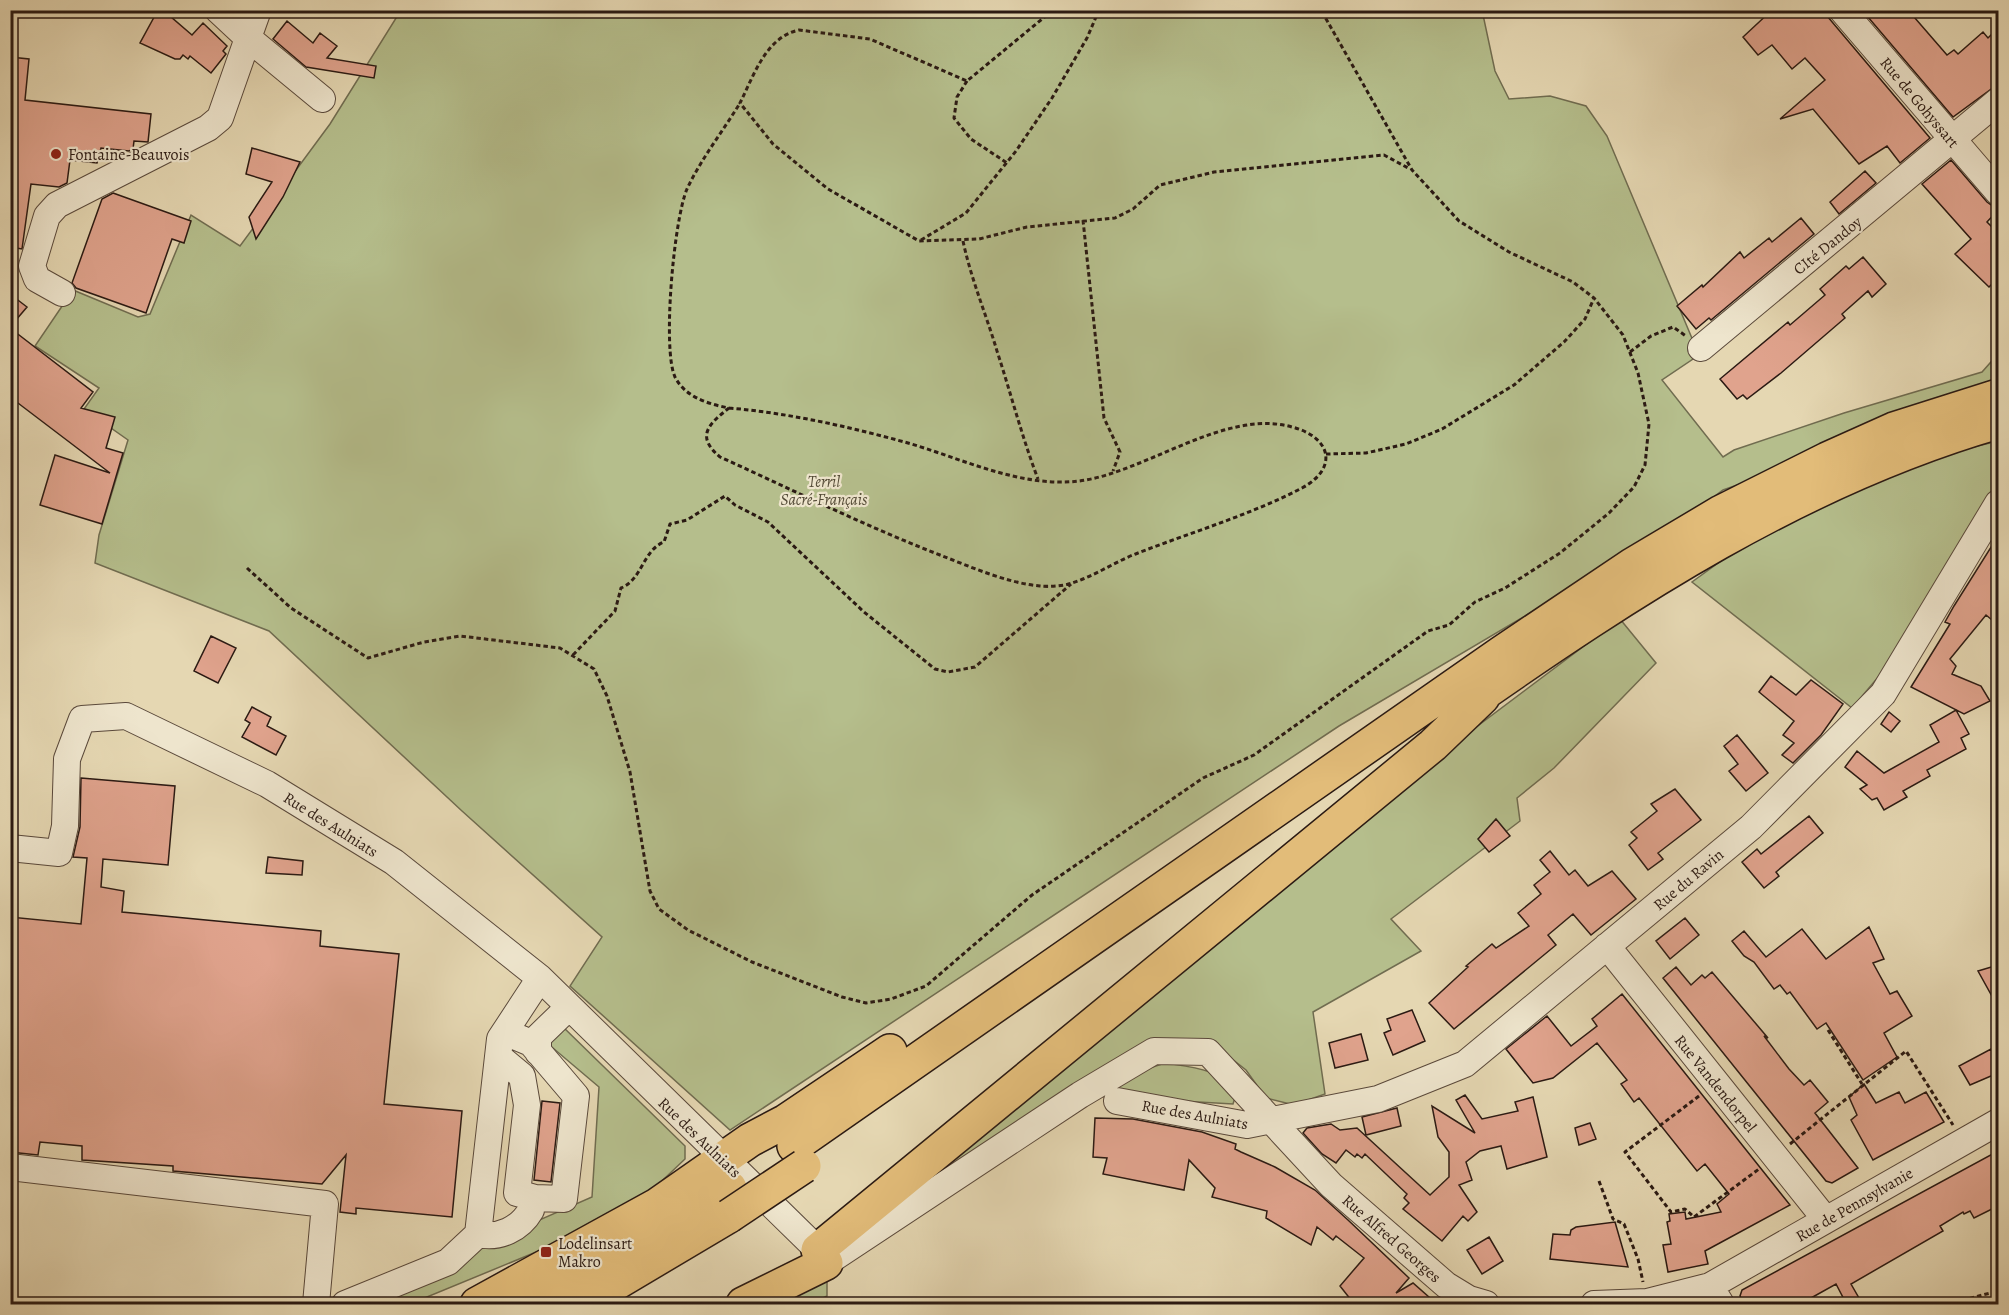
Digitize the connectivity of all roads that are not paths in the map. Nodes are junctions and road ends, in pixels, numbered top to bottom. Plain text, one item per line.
1 (218, 10) edge
2 (258, 10) edge
3 (1842, 10) edge
4 (248, 38) junction
5 (322, 99) dead end
6 (1998, 101) edge
7 (1953, 141) junction
8 (1998, 192) edge
9 (62, 293) dead end
10 (1701, 348) road end
11 (1998, 396) edge
12 (1998, 422) edge
13 (1998, 503) edge
14 (1501, 653) junction
15 (1494, 686) junction
16 (10, 848) edge
17 (1607, 946) junction
18 (540, 978) junction
19 (568, 1008) junction
20 (505, 1032) junction
21 (538, 1052) junction
22 (499, 1057) junction
23 (1117, 1101) dead end
24 (1272, 1122) junction
25 (1998, 1122) edge
26 (799, 1156) junction
27 (723, 1159) junction
28 (10, 1167) edge
29 (1331, 1185) joint
30 (524, 1202) junction
31 (1826, 1220) junction
32 (478, 1234) junction
33 (822, 1257) junction
34 (576, 1294) edge
35 (1715, 1295) edge
36 (316, 1305) edge
37 (345, 1305) edge
38 (477, 1305) edge
39 (533, 1305) edge
40 (742, 1305) edge
41 (1486, 1305) edge
42 (1594, 1305) edge

1 - 4 street
2 - 4 street
3 - 7 street, Rue de Gohyssart
4 - 5 street
4 - 9 street
6 - 7 street, CIté Dandoy
7 - 8 street, Rue de Gohyssart
7 - 10 street, CIté Dandoy
11 - 14 highway
12 - 15 highway
13 - 17 street, Rue du Ravin
14 - 26 highway
14 - 27 highway
15 - 26 highway
15 - 33 highway
16 - 18 street, Rue des Aulniats
17 - 24 street, Rue du Ravin
17 - 31 street, Rue Vandendorpel
18 - 19 street, Rue des Aulniats
18 - 20 street
19 - 21 street
19 - 27 street, Rue des Aulniats
20 - 21 street
20 - 22 street
21 - 30 street
22 - 30 street
22 - 32 street
23 - 24 street, Rue des Aulniats
24 - 29 street, Rue des Aulniats
24 - 33 street, Rue des Aulniats
25 - 31 street, Rue de Pennsylvanie
26 - 34 highway
27 - 33 street, Rue des Aulniats
27 - 38 highway
28 - 36 street
29 - 41 street, Rue Alfred Georges
30 - 32 street
31 - 35 street, Rue de Pennsylvanie
32 - 37 street
33 - 40 highway
34 - 39 highway
35 - 42 street

